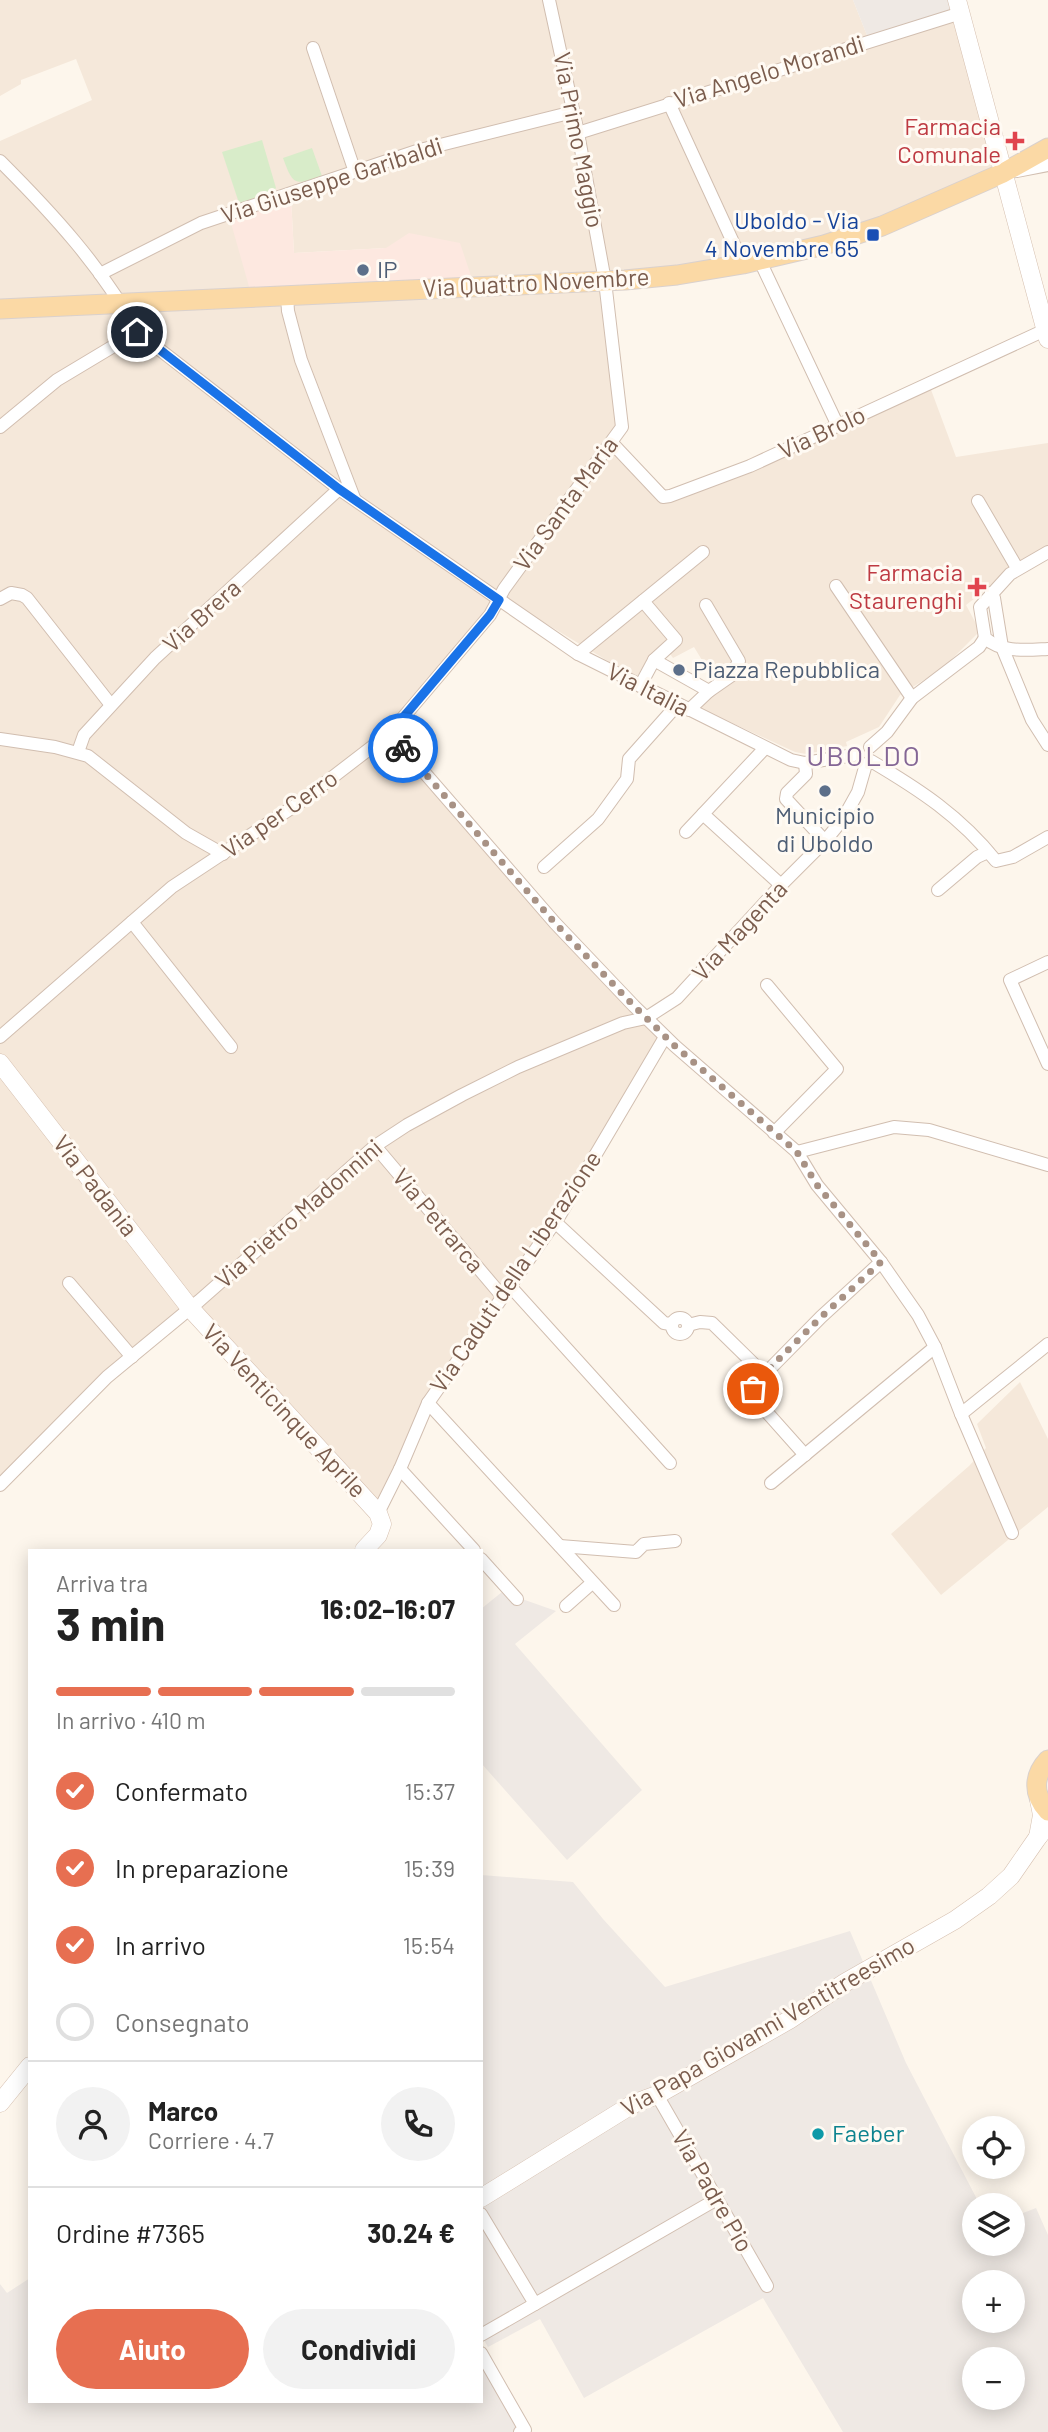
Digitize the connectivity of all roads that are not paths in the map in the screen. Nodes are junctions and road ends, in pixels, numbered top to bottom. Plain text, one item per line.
1 (549, 0) edge
2 (959, 7) edge
3 (313, 48) dead end
4 (669, 103) junction
5 (573, 111) junction
6 (578, 133) junction
7 (1047, 157) edge
8 (0, 161) edge
9 (355, 172) junction
10 (1003, 173) junction
11 (751, 263) junction
12 (100, 274) junction
13 (605, 281) junction
14 (287, 296) junction
15 (121, 303) junction
16 (0, 309) edge
17 (137, 332) junction
18 (1047, 334) edge
19 (838, 426) junction
20 (0, 427) edge
21 (612, 443) junction
22 (339, 489) junction
23 (354, 499) junction
24 (978, 501) dead end
25 (703, 552) dead end
26 (1048, 552) edge
27 (1017, 568) junction
28 (836, 586) dead end
29 (991, 593) junction
30 (0, 599) edge
31 (499, 600) junction
32 (643, 601) junction
33 (706, 605) dead end
34 (985, 638) junction
35 (1002, 648) junction
36 (1048, 649) edge
37 (578, 654) junction
38 (654, 660) junction
39 (640, 686) junction
40 (709, 691) junction
41 (912, 698) junction
42 (111, 705) junction
43 (683, 708) junction
44 (390, 733) junction
45 (0, 739) edge
46 (1048, 745) edge
47 (870, 747) junction
48 (765, 748) junction
49 (78, 752) junction
50 (855, 755) junction
51 (868, 762) junction
52 (805, 763) junction
53 (703, 814) junction
54 (686, 832) dead end
55 (1048, 837) edge
56 (825, 841) junction
57 (988, 852) junction
58 (223, 854) junction
59 (544, 867) dead end
60 (781, 885) junction
61 (938, 890) dead end
62 (132, 922) junction
63 (1048, 962) edge
64 (767, 985) dead end
65 (646, 1018) junction
66 (0, 1037) edge
67 (666, 1037) junction
68 (231, 1047) dead end
69 (0, 1063) edge
70 (1048, 1064) edge
71 (774, 1133) junction
72 (375, 1146) junction
73 (797, 1152) junction
74 (1048, 1165) edge
75 (555, 1222) junction
76 (881, 1262) junction
77 (69, 1283) dead end
78 (505, 1290) junction
79 (190, 1308) junction
80 (1048, 1344) edge
81 (935, 1347) junction
82 (132, 1357) junction
83 (764, 1374) junction
84 (428, 1403) junction
85 (961, 1414) junction
86 (805, 1455) junction
87 (670, 1463) dead end
88 (400, 1469) junction
89 (771, 1483) dead end
90 (0, 1485) edge
91 (378, 1513) junction
92 (1012, 1533) dead end
93 (675, 1541) dead end
94 (560, 1546) junction
95 (363, 1549) edge
96 (473, 1549) edge
97 (483, 1561) edge
98 (592, 1583) junction
99 (517, 1599) dead end
100 (614, 1605) dead end
101 (566, 1606) dead end
102 (1048, 1760) edge
103 (1044, 1805) edge
104 (1043, 1831) edge
105 (28, 2068) edge
106 (657, 2095) junction
107 (0, 2103) edge
108 (483, 2197) edge
109 (717, 2199) junction
110 (483, 2217) edge
111 (767, 2286) dead end
112 (535, 2304) junction
113 (483, 2334) edge
114 (483, 2357) edge
115 (520, 2432) edge

1 - 5 street, Via Primo Maggio
2 - 4 street, Via Angelo Morandi
2 - 10 street
3 - 9 street
4 - 6 street, Via Angelo Morandi
4 - 11 street
5 - 6 street, Via Primo Maggio
5 - 9 street, Via Giuseppe Garibaldi
6 - 13 street, Via Primo Maggio
7 - 10 main road, Via Quattro Novembre
8 - 12 street
9 - 12 street, Via Giuseppe Garibaldi
10 - 11 main road, Via Quattro Novembre
10 - 18 street
11 - 13 main road, Via Quattro Novembre
11 - 19 street
12 - 15 street
13 - 14 main road, Via Quattro Novembre
13 - 21 street, Via Santa Maria
14 - 15 main road, Via Quattro Novembre
14 - 23 street
15 - 16 main road, Via Quattro Novembre
15 - 17 street
17 - 20 street
17 - 22 street, Via Italia
18 - 19 street, Via Brolo
19 - 21 street, Via Brolo
21 - 31 street, Via Santa Maria
22 - 23 street, Via Italia
22 - 42 street, Via Brera
23 - 31 street, Via Italia
24 - 27 street
25 - 32 street
26 - 27 street
27 - 29 street
28 - 41 street
29 - 34 street
29 - 35 street
30 - 42 street
31 - 37 street, Via Italia
31 - 44 street, Via per Cerro
32 - 37 street
32 - 38 street
33 - 40 street
34 - 35 street
34 - 41 street
35 - 36 street
35 - 46 street
37 - 39 street, Via Italia
38 - 39 street
38 - 40 street
39 - 43 street, Via Italia
40 - 43 street
41 - 47 street
42 - 49 street, Via Brera
43 - 48 street, Via Italia
43 - 59 street
44 - 58 street, Via per Cerro
44 - 65 street
45 - 49 street
47 - 50 street
47 - 51 street
48 - 52 street, Via Italia
48 - 53 street
49 - 58 street
50 - 51 street
50 - 52 street
51 - 56 street, Via Magenta
51 - 57 street
52 - 56 street
53 - 54 street
53 - 60 street
55 - 57 street
56 - 60 street, Via Magenta
57 - 61 street
58 - 62 street, Via per Cerro
60 - 65 street, Via Magenta
62 - 66 street, Via per Cerro
62 - 68 street
63 - 70 street
64 - 71 street
65 - 67 street
65 - 72 street, Via Pietro Madonnini
67 - 71 street
67 - 75 street, Via Caduti della Liberazione
69 - 79 street, Via Padania
71 - 73 street
72 - 78 street, Via Petrarca
72 - 79 street, Via Pietro Madonnini
73 - 74 street
73 - 76 street
75 - 78 street, Via Caduti della Liberazione
75 - 83 street
76 - 81 street
76 - 83 street
77 - 82 street
78 - 84 street, Via Caduti della Liberazione
78 - 87 street, Via Petrarca
79 - 82 street, Via Pietro Madonnini
79 - 91 street, Via Venticinque Aprile
80 - 85 street
81 - 85 street
81 - 86 street
82 - 90 street, Via Pietro Madonnini
83 - 86 street
84 - 88 street, Via Caduti della Liberazione
84 - 94 street
85 - 92 street
86 - 89 street
88 - 91 street, Via Caduti della Liberazione
88 - 96 street
91 - 95 street, Via Caduti della Liberazione
93 - 94 street
94 - 98 street
97 - 99 street
98 - 100 street
98 - 101 street
102 - 103 main road
103 - 104 street, Via Papa Giovanni Ventitreesimo
104 - 106 street, Via Papa Giovanni Ventitreesimo
105 - 107 street
106 - 108 street, Via Papa Giovanni Ventitreesimo
106 - 109 street, Via Padre Pio
109 - 111 street, Via Padre Pio
109 - 112 street
110 - 112 street
112 - 113 street
114 - 115 street

